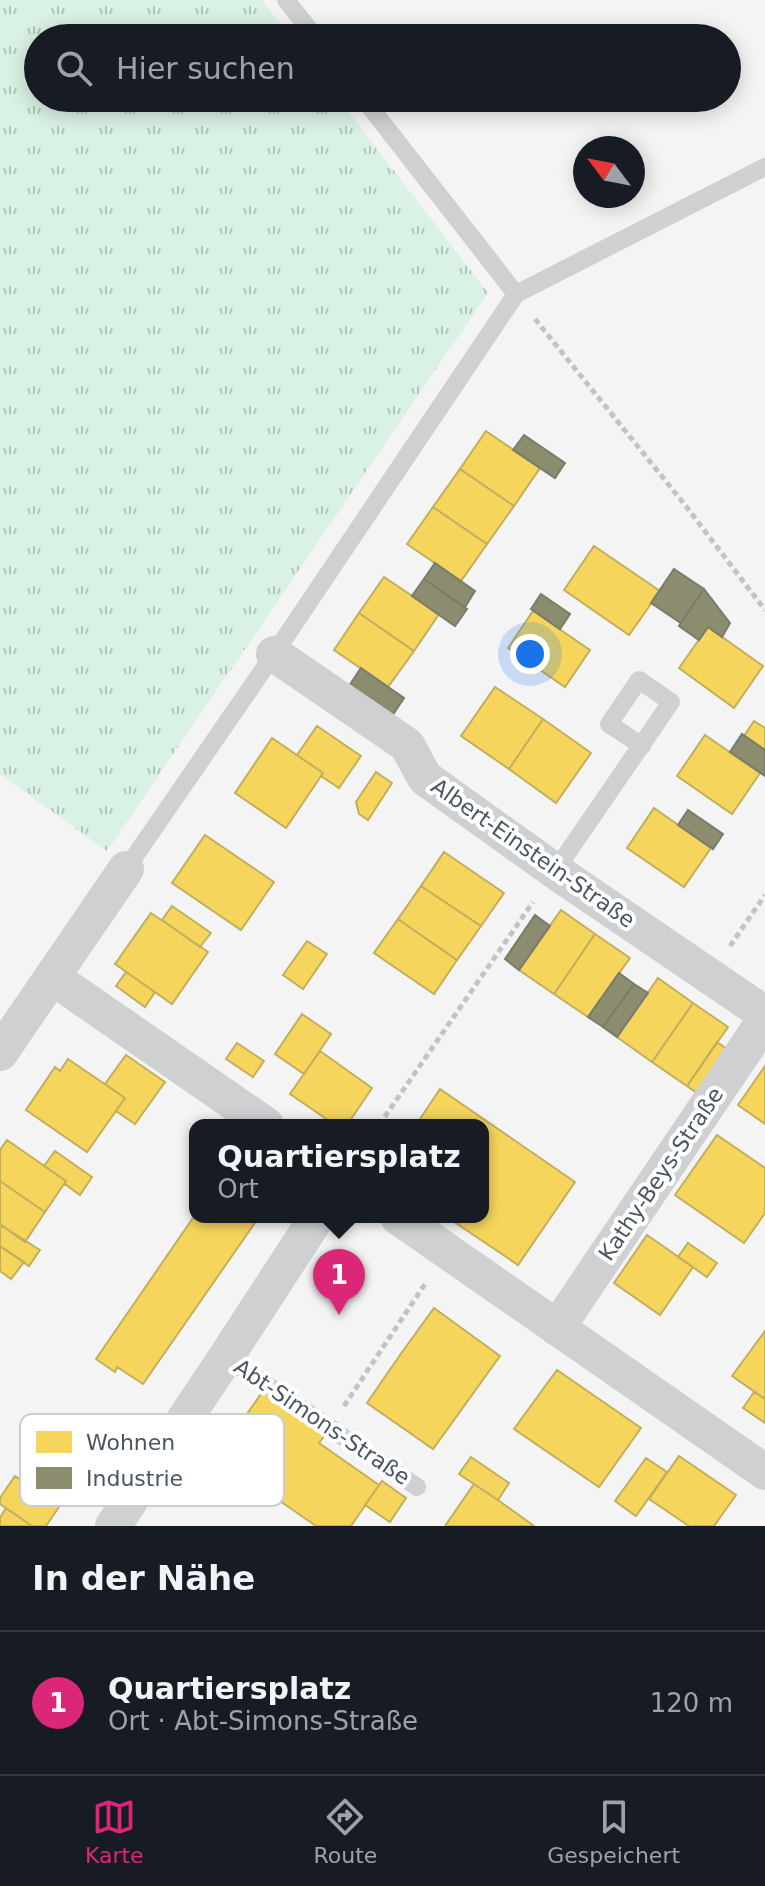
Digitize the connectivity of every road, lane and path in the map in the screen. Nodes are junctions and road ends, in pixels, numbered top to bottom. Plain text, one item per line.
1 (286, 0) edge
2 (305, 24) edge
3 (374, 112) edge
4 (765, 167) edge
5 (516, 294) junction
6 (765, 610) edge
7 (274, 654) junction
8 (642, 746) dead end
9 (126, 869) joint
10 (555, 871) junction
11 (765, 895) edge
12 (710, 976) junction
13 (52, 977) junction
14 (765, 1014) edge
15 (765, 1020) edge
16 (0, 1053) edge
17 (257, 1119) edge
18 (383, 1119) edge
19 (313, 1223) edge
20 (407, 1223) edge
21 (432, 1274) dead end
22 (557, 1328) junction
23 (226, 1357) junction
24 (188, 1414) edge
25 (331, 1427) junction
26 (765, 1472) edge
27 (417, 1487) dead end
28 (126, 1506) edge
29 (113, 1526) edge

1 - 2 lane
3 - 5 lane
4 - 5 lane
5 - 6 path
5 - 7 lane
7 - 9 lane
7 - 10 street, Albert-Einstein-Straße
8 - 10 lane
9 - 13 street
10 - 12 street, Albert-Einstein-Straße
10 - 18 path
11 - 12 path
12 - 14 street, Albert-Einstein-Straße
13 - 16 street
13 - 17 street
15 - 22 street, Kathy-Beys-Straße
19 - 23 street, Abt-Simons-Straße
20 - 22 street
21 - 25 path
22 - 26 street
23 - 24 street, Abt-Simons-Straße
23 - 25 lane, Abt-Simons-Straße
25 - 27 lane, Abt-Simons-Straße
28 - 29 street, Abt-Simons-Straße

